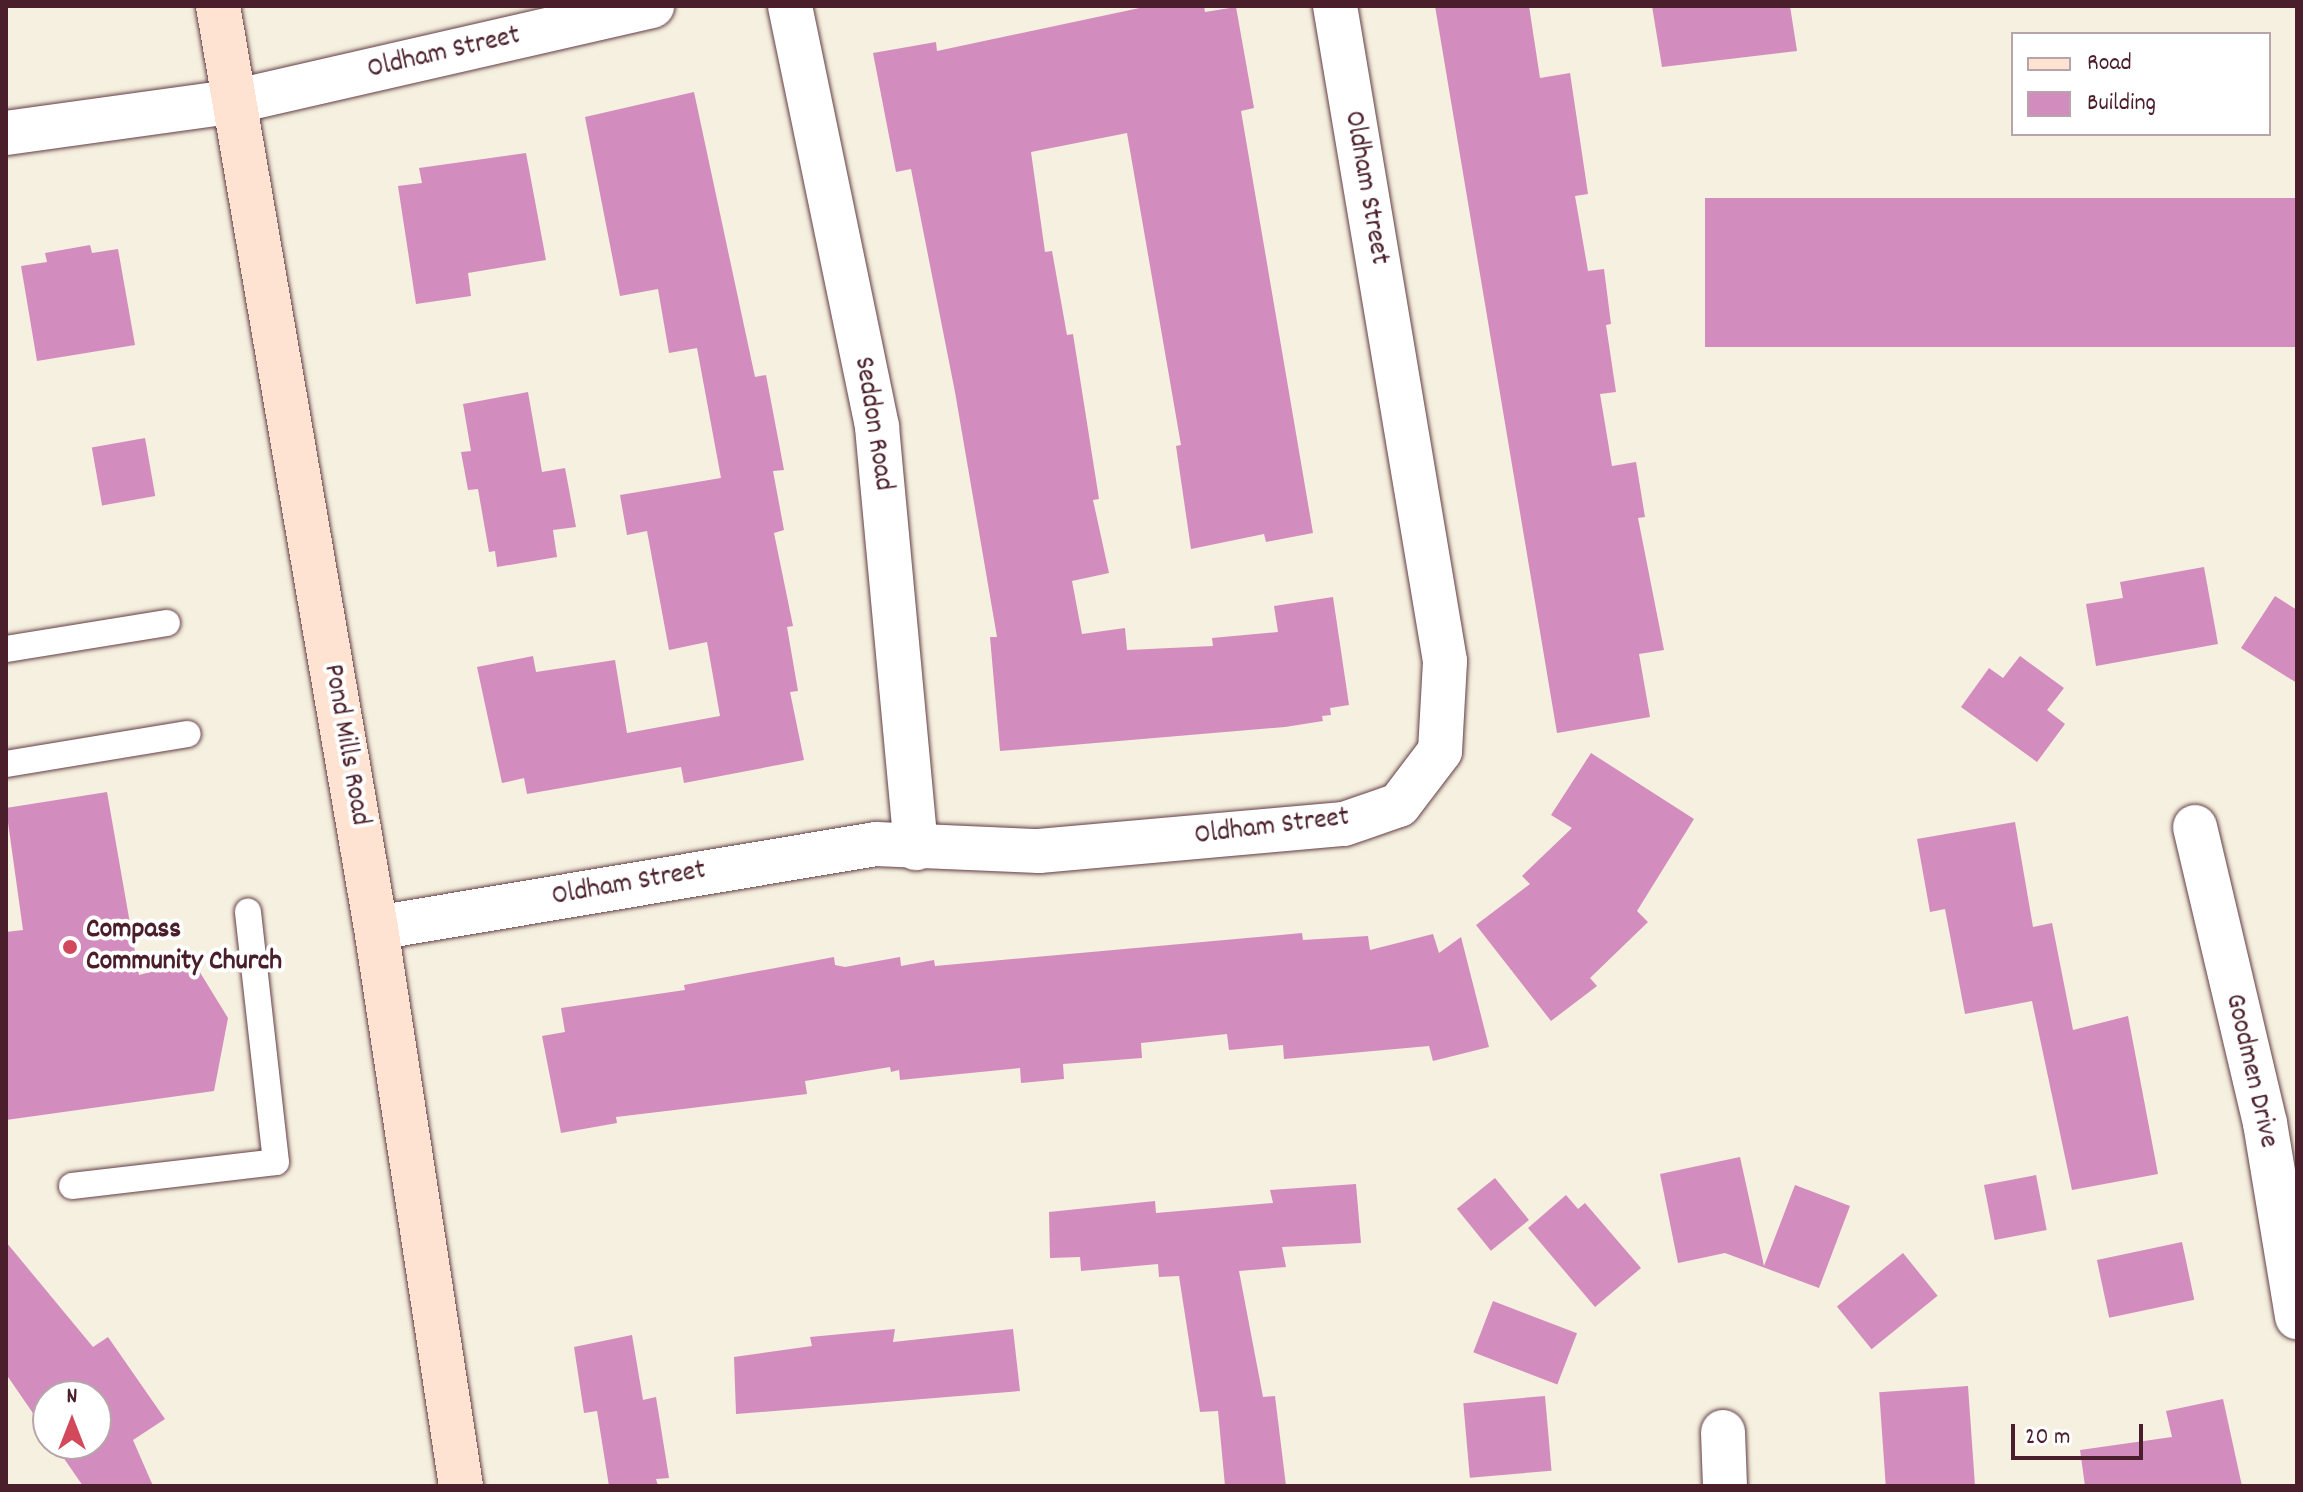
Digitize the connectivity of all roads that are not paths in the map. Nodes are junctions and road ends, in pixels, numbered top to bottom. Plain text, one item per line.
1 (218, 6) edge
2 (652, 6) edge
3 (790, 6) edge
4 (1335, 6) edge
5 (237, 101) junction
6 (6, 133) edge
7 (167, 623) dead end
8 (6, 649) edge
9 (188, 734) dead end
10 (6, 764) edge
11 (2195, 827) dead end
12 (916, 848) junction
13 (248, 912) dead end
14 (376, 928) junction
15 (72, 1186) dead end
16 (2297, 1317) edge
17 (1723, 1432) dead end
18 (461, 1486) edge
19 (1725, 1486) edge

1 - 5 main road, Pond Mills Road
2 - 5 street, Oldham Street
3 - 12 street, Seddon Road
4 - 12 street, Oldham Street
5 - 6 street, Oldham Street
5 - 14 main road, Pond Mills Road
7 - 8 lane
9 - 10 lane
11 - 16 street, Goodmen Drive
12 - 14 street, Oldham Street
13 - 15 lane
14 - 18 main road, Pond Mills Road
17 - 19 street

